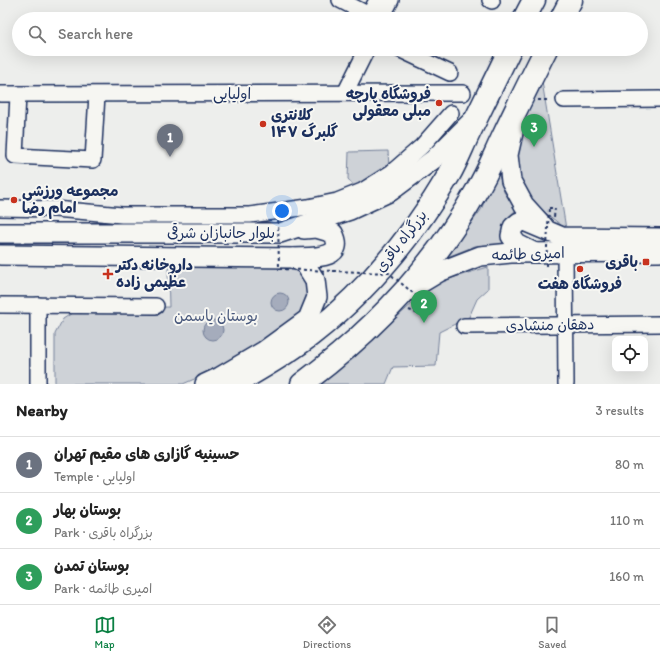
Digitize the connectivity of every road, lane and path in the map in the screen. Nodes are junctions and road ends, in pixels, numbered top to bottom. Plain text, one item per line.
1 (340, 0) edge
2 (377, 0) edge
3 (391, 0) edge
4 (534, 0) edge
5 (571, 0) edge
6 (365, 12) edge
7 (376, 12) edge
8 (380, 12) edge
9 (528, 12) edge
10 (565, 12) edge
11 (363, 56) edge
12 (413, 56) edge
13 (507, 56) edge
14 (542, 56) edge
15 (450, 74) dead end
16 (345, 93) junction
17 (463, 93) dead end
18 (0, 94) edge
19 (18, 95) junction
20 (97, 95) junction
21 (660, 99) edge
22 (520, 100) junction
23 (564, 100) joint
24 (451, 113) dead end
25 (478, 116) junction
26 (0, 208) edge
27 (555, 208) dead end
28 (260, 214) junction
29 (278, 215) dead end
30 (294, 229) junction
31 (548, 231) junction
32 (0, 233) edge
33 (261, 233) junction
34 (660, 238) edge
35 (660, 252) edge
36 (565, 253) junction
37 (0, 255) edge
38 (293, 258) junction
39 (540, 259) junction
40 (404, 292) junction
41 (0, 305) edge
42 (38, 305) junction
43 (156, 306) dead end
44 (416, 313) dead end
45 (660, 324) edge
46 (566, 325) junction
47 (464, 326) dead end
48 (38, 384) edge
49 (205, 384) edge
50 (234, 384) edge
51 (302, 384) edge
52 (566, 384) edge

1 - 6 street
2 - 7 street
3 - 8 street
4 - 9 highway
5 - 10 highway
11 - 16 street
12 - 15 street
13 - 25 highway, بزرگراه باقری
14 - 22 highway
16 - 17 street, اولیایی
16 - 20 street, اولیایی
18 - 19 street, اولیایی
19 - 20 street, اولیایی
19 - 20 street
21 - 23 street
22 - 23 path
22 - 31 main road, امیری طائمه
22 - 40 highway
24 - 28 street
25 - 30 main road, بلوار جانبازان شرقی
25 - 50 highway, بزرگراه باقری
26 - 28 street
27 - 39 path, bridge
28 - 33 street
29 - 44 path, bridge
30 - 33 main road, بلوار جانبازان شرقی
30 - 38 main road, بلوار جانبازان شرقی
31 - 34 main road, امیری طائمه
31 - 39 main road
32 - 33 main road, بلوار جانبازان شرقی
35 - 36 main road, امیری طائمه
36 - 39 main road, امیری طائمه
36 - 46 street
37 - 38 main road, بلوار جانبازان شرقی
38 - 49 main road
39 - 40 main road, امیری طائمه
40 - 51 highway
41 - 42 street
42 - 43 street
42 - 48 street
45 - 46 street, دهقان منشادی
46 - 47 street, دهقان منشادی
46 - 52 street

